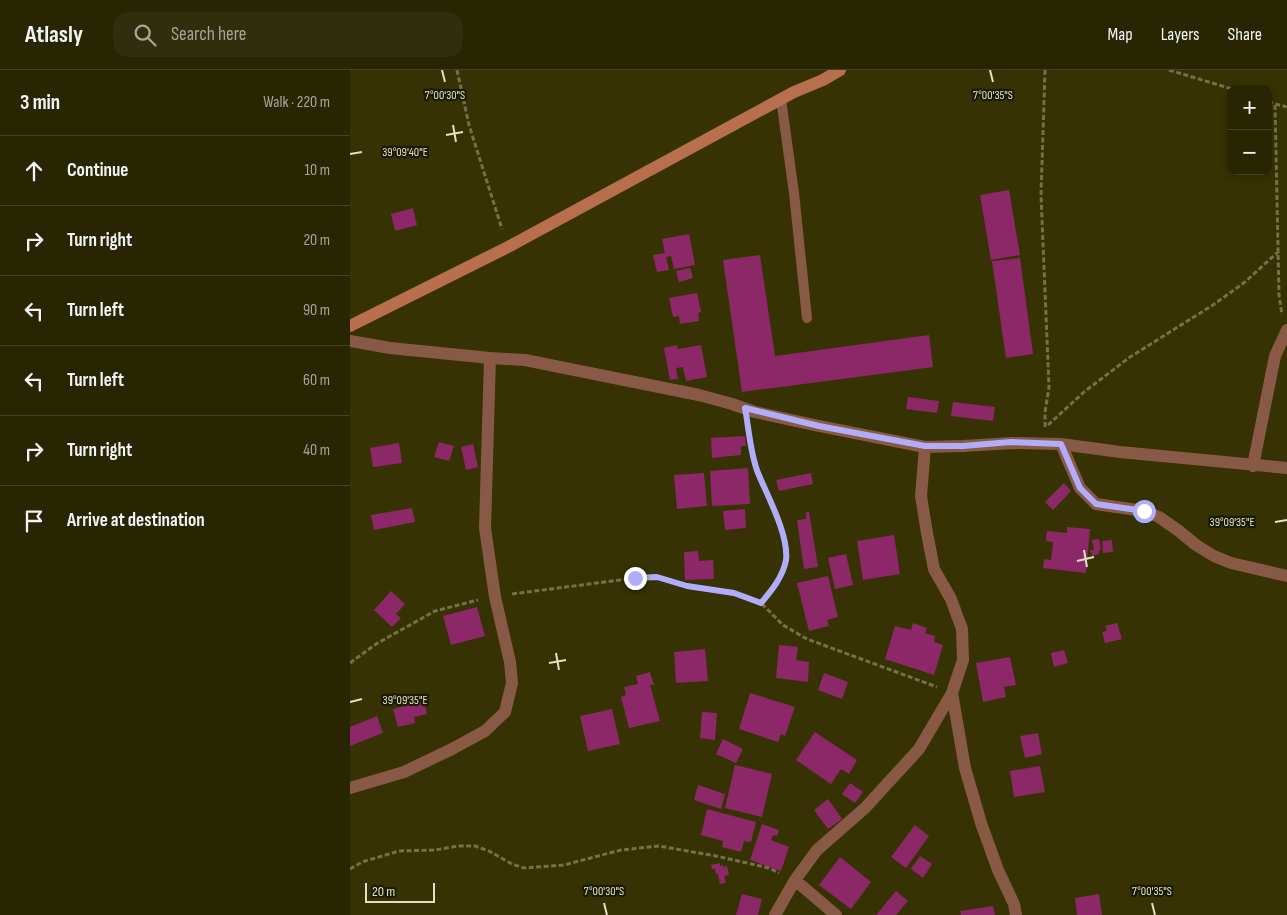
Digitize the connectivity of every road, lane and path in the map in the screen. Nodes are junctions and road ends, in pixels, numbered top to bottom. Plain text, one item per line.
1 (457, 70) edge
2 (840, 70) edge
3 (1045, 70) edge
4 (1169, 70) edge
5 (1227, 87) edge
6 (780, 99) junction
7 (1272, 104) edge
8 (1275, 105) junction
9 (1287, 107) edge
10 (508, 246) junction
11 (1278, 251) junction
12 (807, 318) dead end
13 (350, 326) edge
14 (1286, 331) edge
15 (350, 341) edge
16 (490, 358) junction
17 (745, 408) junction
18 (1045, 428) junction
19 (1029, 442) junction
20 (1061, 444) junction
21 (925, 446) junction
22 (1253, 466) junction
23 (1287, 468) edge
24 (1287, 576) edge
25 (494, 597) junction
26 (761, 603) junction
27 (350, 663) edge
28 (952, 692) junction
29 (350, 788) edge
30 (350, 869) edge
31 (795, 880) junction
32 (775, 915) edge
33 (836, 915) edge
34 (1016, 915) edge

1 - 10 path
2 - 6 street
3 - 18 path
4 - 5 path
6 - 10 street
6 - 12 lane
7 - 8 path
8 - 9 path
8 - 11 path
10 - 13 street
11 - 14 path
11 - 18 path
14 - 22 street
15 - 16 street
16 - 17 street
16 - 25 street
17 - 21 street
17 - 26 path
18 - 19 path
19 - 20 street
19 - 21 street
20 - 22 street
20 - 24 street
21 - 28 street
22 - 23 street
25 - 26 path
25 - 27 path
25 - 29 street
26 - 28 path
28 - 31 street
28 - 34 street
30 - 31 path
31 - 32 street
31 - 33 street

